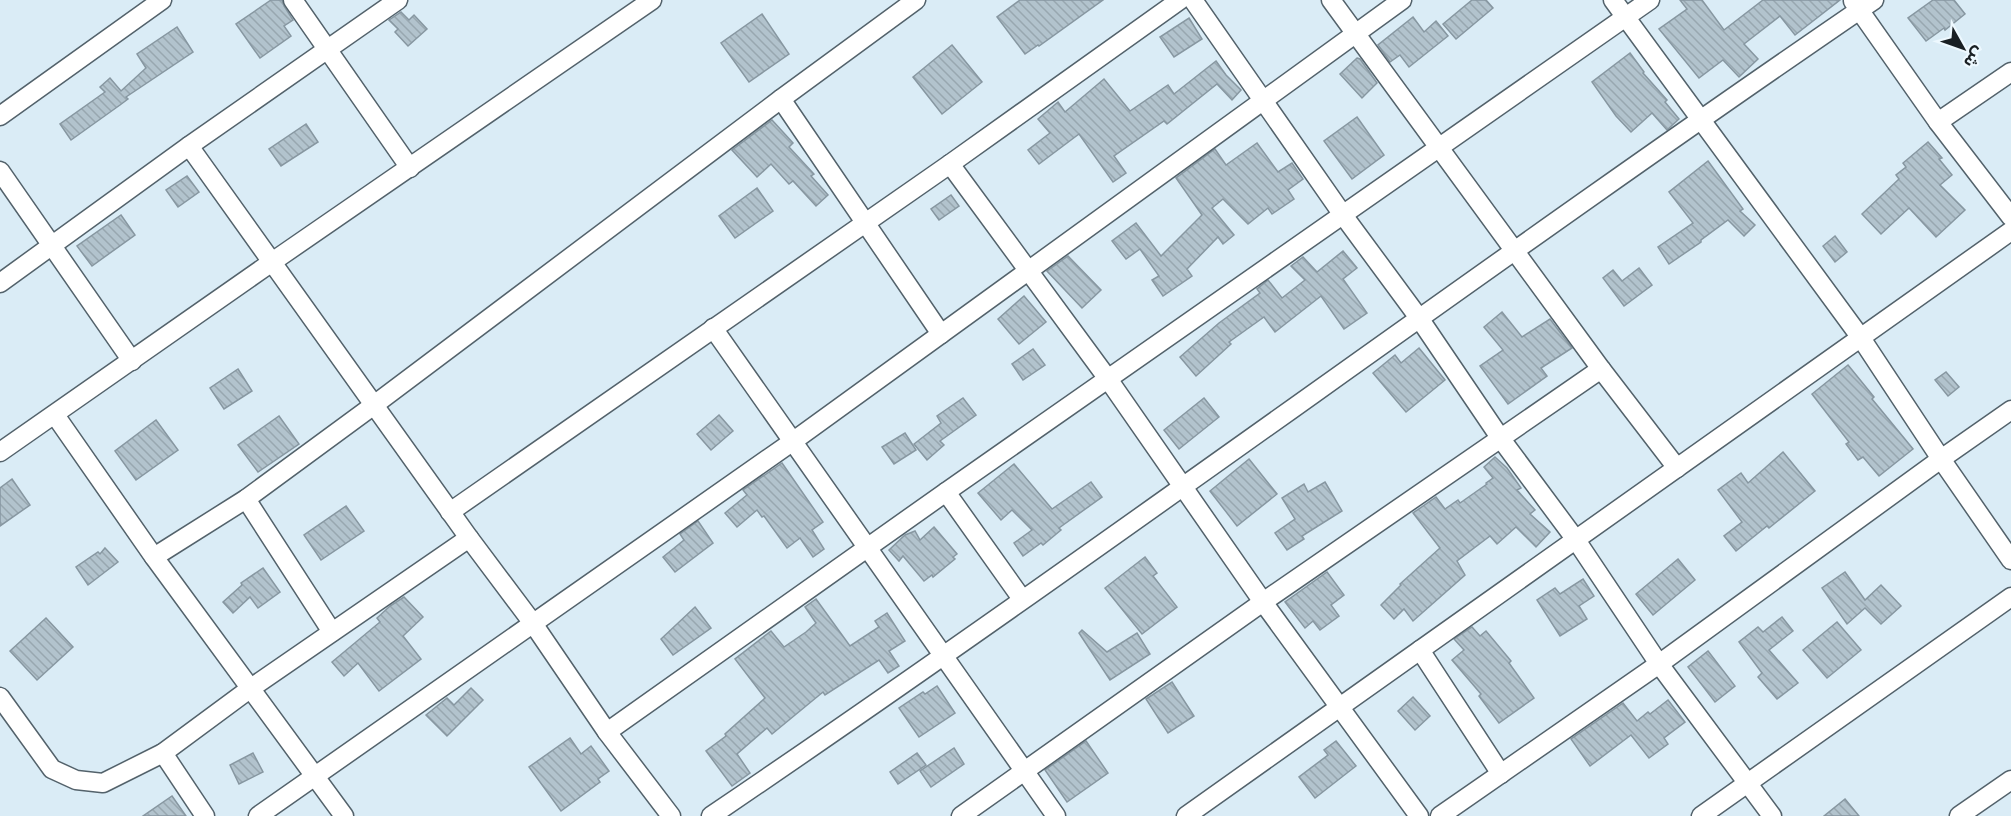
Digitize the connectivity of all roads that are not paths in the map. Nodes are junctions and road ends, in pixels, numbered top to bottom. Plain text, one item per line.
1 (162, 0) edge
2 (293, 0) edge
3 (398, 0) edge
4 (652, 0) edge
5 (916, 0) edge
6 (1180, 0) edge
7 (1193, 0) edge
8 (1331, 0) edge
9 (1402, 0) edge
10 (1613, 0) edge
11 (1650, 0) edge
12 (1862, 3) edge
13 (1625, 17) junction
14 (1355, 34) junction
15 (328, 50) junction
16 (2011, 72) edge
17 (781, 99) junction
18 (1265, 101) junction
19 (0, 116) edge
20 (1701, 119) junction
21 (1938, 122) junction
22 (189, 146) junction
23 (1439, 148) junction
24 (950, 164) junction
25 (410, 168) junction
26 (0, 171) edge
27 (1343, 215) junction
28 (2011, 217) edge
29 (865, 223) junction
30 (2011, 231) edge
31 (52, 246) junction
32 (1516, 250) junction
33 (272, 262) junction
34 (1029, 272) junction
35 (0, 283) edge
36 (1419, 318) junction
37 (713, 328) junction
38 (941, 334) junction
39 (1861, 338) junction
40 (132, 361) junction
41 (1601, 369) junction
42 (1108, 379) junction
43 (374, 405) junction
44 (2011, 410) edge
45 (55, 415) junction
46 (1501, 439) junction
47 (792, 442) junction
48 (0, 452) edge
49 (1941, 459) junction
50 (1677, 468) junction
51 (1182, 486) junction
52 (946, 492) junction
53 (246, 499) junction
54 (450, 512) junction
55 (469, 538) junction
56 (1576, 540) junction
57 (868, 547) junction
58 (154, 557) junction
59 (2011, 560) edge
60 (2011, 597) edge
61 (1022, 599) junction
62 (1263, 602) junction
63 (532, 622) junction
64 (332, 632) junction
65 (1420, 650) junction
66 (944, 655) junction
67 (1659, 664) junction
68 (251, 688) junction
69 (0, 697) edge
70 (1340, 706) junction
71 (607, 732) junction
72 (163, 753) junction
73 (1024, 771) junction
74 (1501, 774) junction
75 (315, 776) junction
76 (2011, 780) edge
77 (1748, 783) junction
78 (205, 816) edge
79 (258, 816) edge
80 (344, 816) edge
81 (671, 816) edge
82 (711, 816) edge
83 (961, 816) edge
84 (1056, 816) edge
85 (1186, 816) edge
86 (1419, 816) edge
87 (1440, 816) edge
88 (1701, 816) edge
89 (1772, 816) edge
90 (1959, 816) edge

1 - 19 street
2 - 15 street
3 - 15 street
4 - 25 street
5 - 17 street
6 - 24 street
7 - 18 street
8 - 14 street
9 - 14 street
10 - 13 street
11 - 13 street
12 - 20 street
12 - 21 street
13 - 20 street
13 - 23 street
14 - 18 street
14 - 23 street
15 - 22 street
15 - 25 street
16 - 21 street
17 - 29 street
17 - 43 street
18 - 27 street
18 - 34 street
20 - 32 street
20 - 39 street
21 - 28 street
22 - 31 street
22 - 33 street
23 - 27 street
23 - 32 street
24 - 29 street
24 - 34 street
25 - 33 street
26 - 31 street
27 - 36 street
27 - 42 street
29 - 37 street
29 - 38 street
30 - 39 street
31 - 35 street
31 - 40 street
32 - 36 street
32 - 41 street
33 - 40 street
33 - 43 street
34 - 38 street
34 - 42 street
36 - 46 street
36 - 51 street
37 - 47 street
37 - 54 street
38 - 47 street
39 - 49 street
39 - 50 street
40 - 45 street
41 - 46 street
41 - 50 street
42 - 51 street
42 - 52 street
43 - 53 street
43 - 54 street
44 - 49 street
45 - 48 street
45 - 58 street
46 - 56 street
46 - 62 street
47 - 57 street
47 - 63 street
49 - 59 street
49 - 67 street
50 - 56 street
51 - 61 street
51 - 62 street
52 - 57 street
52 - 61 street
53 - 58 street
53 - 64 street
54 - 55 street
55 - 63 street
55 - 64 street
56 - 65 street
56 - 67 street
57 - 66 street
57 - 71 street
58 - 68 street
60 - 77 street
61 - 66 street
62 - 70 street
62 - 73 street
63 - 71 street
63 - 75 street
64 - 68 street
65 - 70 street
65 - 74 street
66 - 73 street
66 - 82 street
67 - 74 street
67 - 77 street
68 - 72 street
68 - 75 street
69 - 72 street
70 - 85 street
70 - 86 street
71 - 81 street
72 - 78 street
73 - 83 street
73 - 84 street
74 - 87 street
75 - 79 street
75 - 80 street
76 - 90 street
77 - 88 street
77 - 89 street

